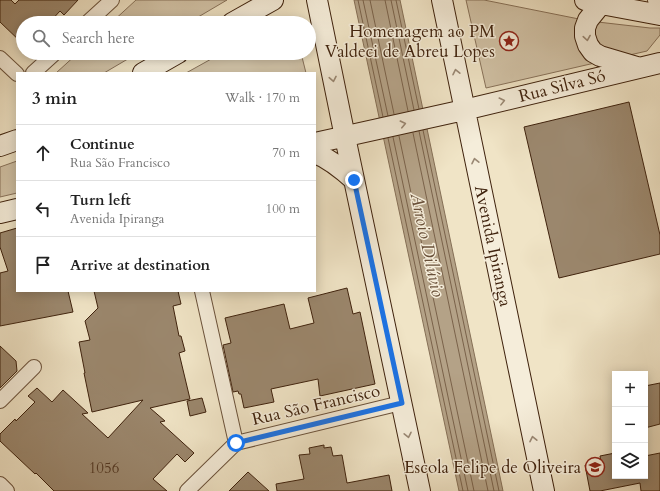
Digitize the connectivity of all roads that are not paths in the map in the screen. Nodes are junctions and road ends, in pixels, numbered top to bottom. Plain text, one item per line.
1 (112, 0) edge
2 (274, 0) edge
3 (318, 0) edge
4 (442, 0) edge
5 (593, 2) edge
6 (658, 10) edge
7 (95, 16) edge
8 (245, 16) edge
9 (0, 58) edge
10 (47, 60) edge
11 (166, 60) edge
12 (660, 63) edge
13 (639, 68) junction
14 (34, 72) edge
15 (145, 72) edge
16 (16, 73) edge
17 (464, 110) junction
18 (344, 137) junction
19 (16, 140) edge
20 (316, 143) edge
21 (0, 146) edge
22 (316, 153) edge
23 (354, 180) junction
24 (16, 209) edge
25 (0, 213) edge
26 (202, 292) edge
27 (34, 367) dead end
28 (0, 401) edge
29 (402, 403) junction
30 (236, 443) junction
31 (0, 484) edge
32 (7, 491) edge
33 (187, 491) edge
34 (420, 491) edge
35 (544, 491) edge

1 - 7 street
2 - 8 main road
3 -> 18 main road
17 -> 4 main road, Avenida Ipiranga
5 - 6 main road
5 -> 13 main road
9 - 16 street
10 - 14 street
11 - 15 main road
12 - 13 main road, Rua Silva Só
17 -> 13 main road, Rua Silva Só
18 -> 17 main road, Rua Silva Só
35 -> 17 main road, Avenida Ipiranga
18 - 20 main road, Rua Silva Só
18 - 23 main road
19 - 21 main road
22 - 23 main road
23 - 29 main road
24 - 25 main road
26 - 30 street
27 - 28 street
29 - 30 street, Rua São Francisco
29 -> 34 main road
30 - 33 street, Rua São Francisco
31 - 32 street

